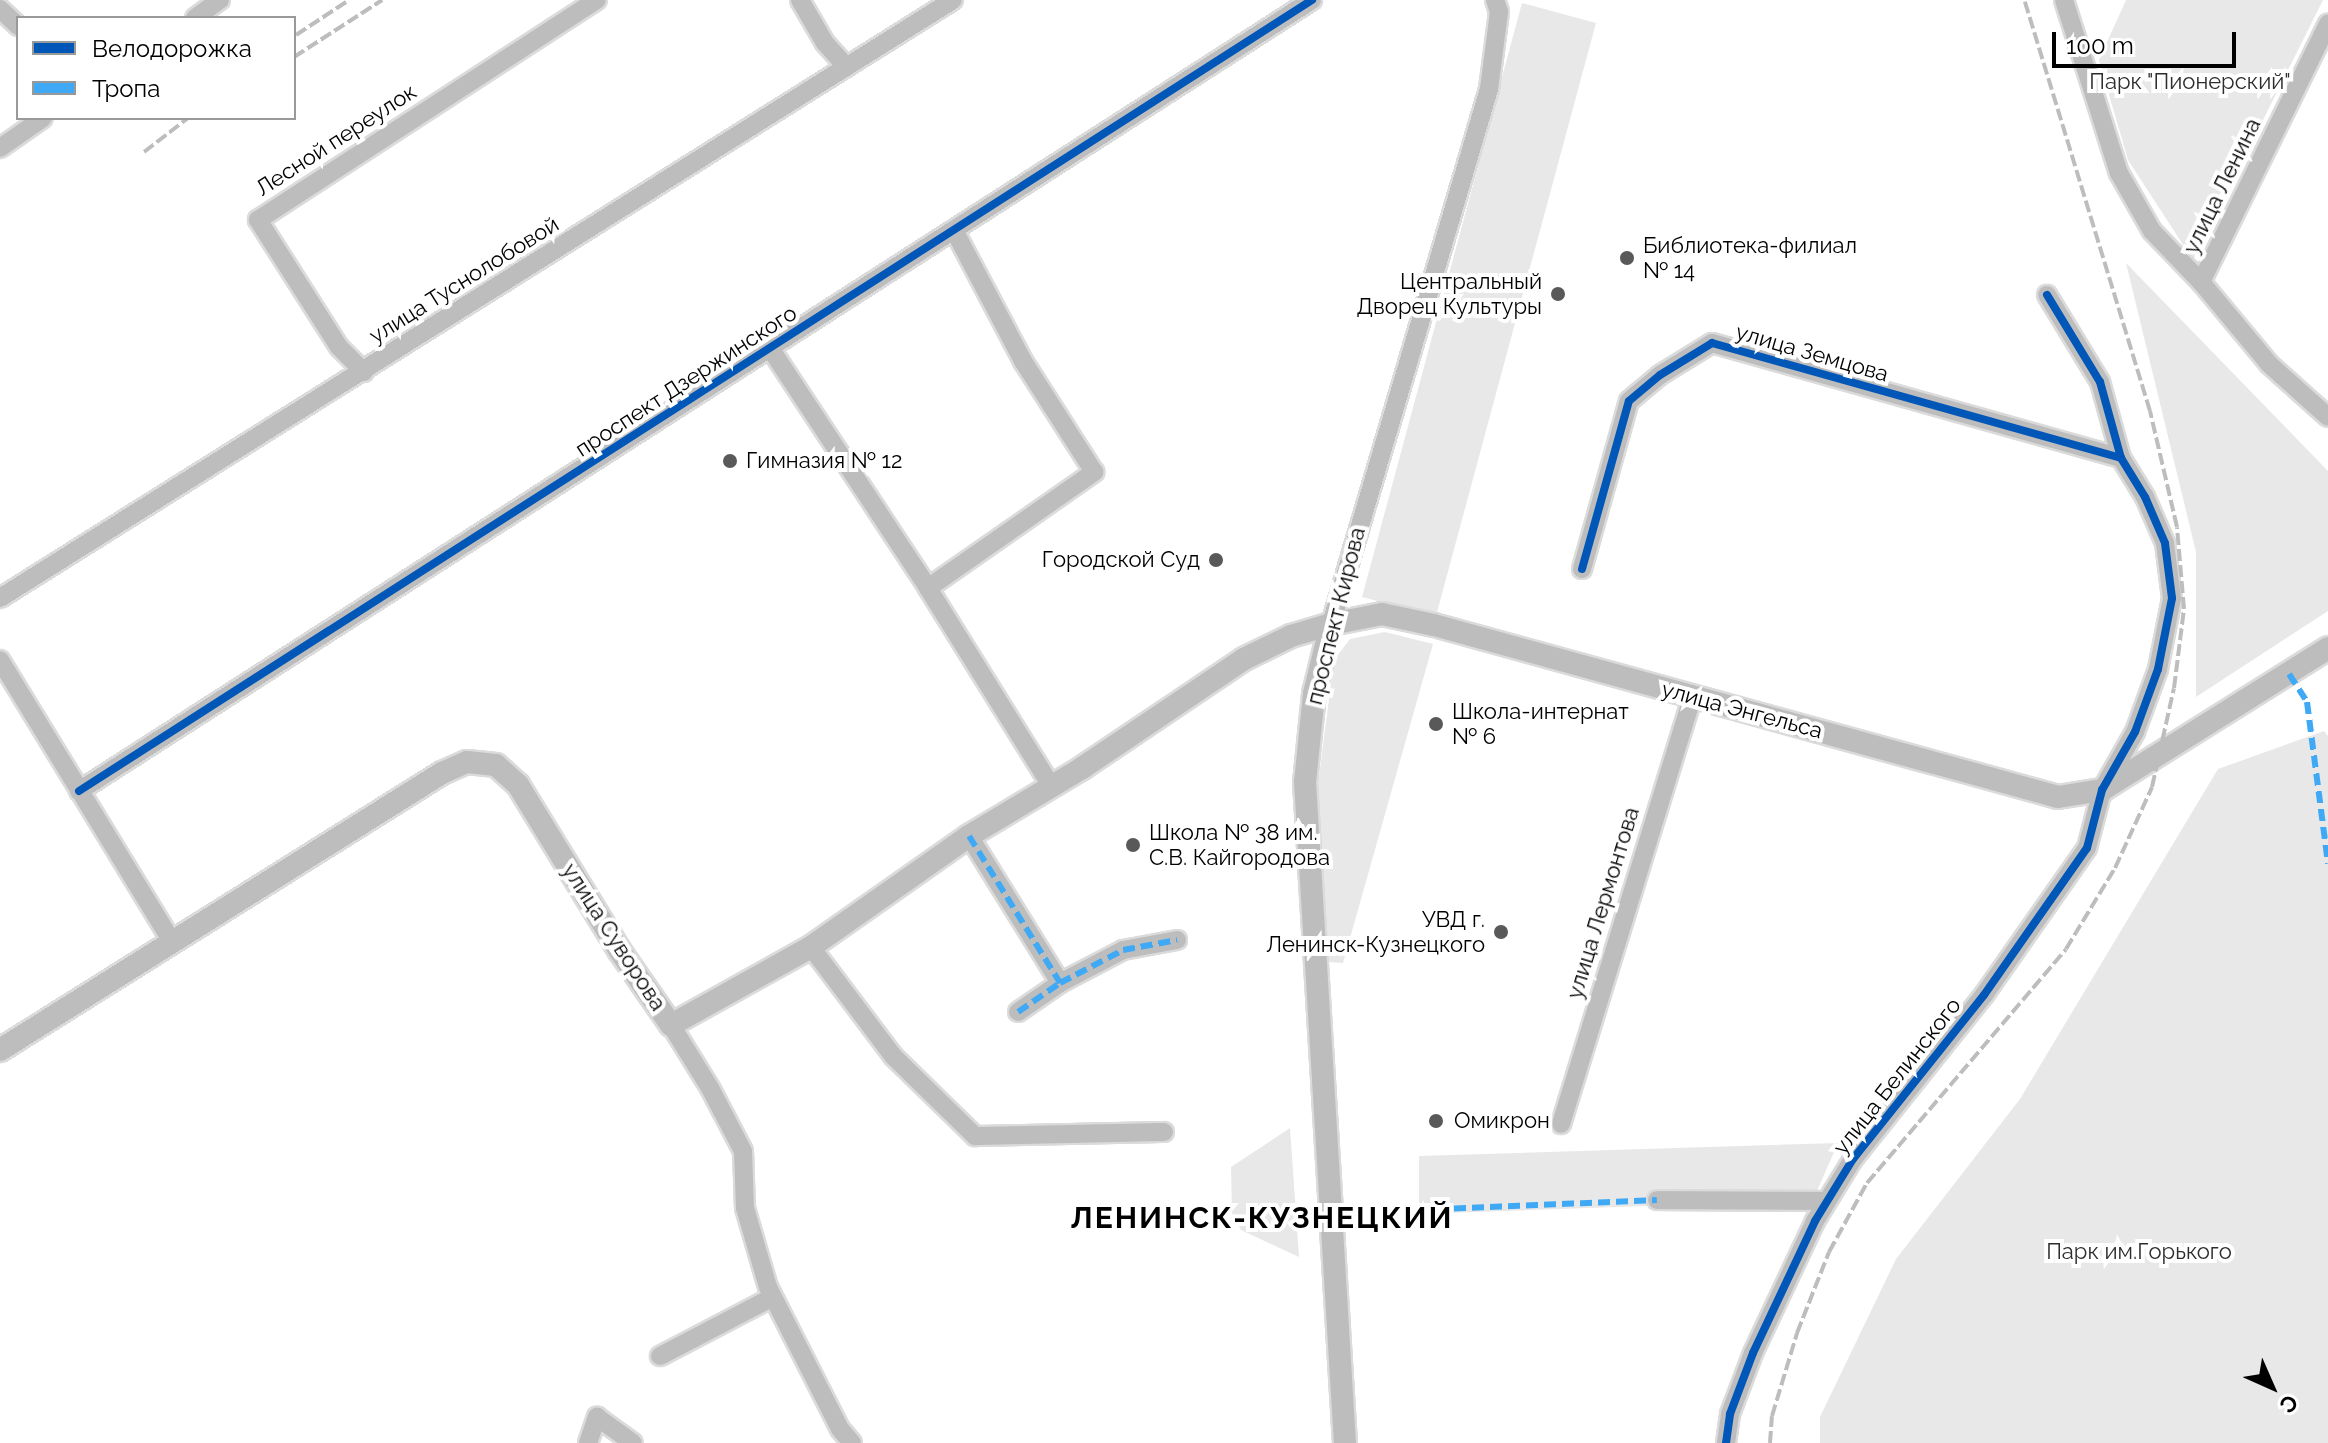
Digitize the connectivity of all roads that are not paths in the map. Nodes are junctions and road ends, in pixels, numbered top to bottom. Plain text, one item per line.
1 (220, 0) edge
2 (597, 0) edge
3 (800, 0) edge
4 (953, 0) edge
5 (1312, 0) edge
6 (1495, 0) edge
7 (2064, 0) edge
8 (0, 9) edge
9 (198, 16) edge
10 (16, 24) edge
11 (2328, 24) edge
12 (846, 66) junction
13 (40, 120) edge
14 (0, 148) edge
15 (954, 230) junction
16 (2201, 282) junction
17 (2047, 295) dead end
18 (770, 348) junction
19 (364, 372) junction
20 (2328, 417) edge
21 (2121, 458) junction
22 (1582, 569) dead end
23 (928, 588) junction
24 (0, 598) edge
25 (1382, 614) joint
26 (1331, 624) junction
27 (2328, 648) edge
28 (0, 660) edge
29 (1692, 697) junction
30 (1052, 787) junction
31 (2102, 790) junction
32 (79, 791) junction
33 (969, 836) junction
34 (1177, 940) dead end
35 (173, 943) junction
36 (811, 947) junction
37 (1060, 983) junction
38 (1018, 1012) dead end
39 (671, 1025) junction
40 (0, 1050) edge
41 (1561, 1124) dead end
42 (1164, 1132) dead end
43 (1657, 1200) dead end
44 (1827, 1201) junction
45 (773, 1297) junction
46 (660, 1356) dead end
47 (588, 1443) edge
48 (633, 1443) edge
49 (852, 1443) edge
50 (1345, 1443) edge
51 (1726, 1443) edge

1 - 9 street
2 - 19 street, Лесной переулок
3 - 12 street
4 - 12 street, улица Туснолобовой
5 - 15 street, проспект Дзержинского
6 - 26 street, проспект Кирова
7 - 16 street
8 - 10 street
11 - 16 street, улица Ленина
12 - 19 street, улица Туснолобовой
13 - 14 street
15 - 18 street, проспект Дзержинского
15 - 23 street
16 - 20 street
17 - 21 street, улица Белинского
18 - 23 street
18 - 32 street, проспект Дзержинского
19 - 24 street, улица Туснолобовой
21 - 22 street, улица Земцова
21 - 31 street, улица Белинского
23 - 30 street
25 - 26 main road, улица Суворова
25 - 29 main road, улица Энгельса
26 - 30 main road, улица Суворова
26 - 50 main road, проспект Кирова
27 - 31 main road
28 - 32 street
29 - 31 main road, улица Энгельса
29 - 41 street, улица Лермонтова
30 - 33 main road, улица Суворова
31 - 44 street, улица Белинского
32 - 35 street
33 - 36 main road, улица Суворова
33 - 37 street
34 - 37 street
35 - 39 main road, улица Суворова
35 - 40 main road, улица Суворова
36 - 39 main road, улица Суворова
36 - 42 street
37 - 38 street
39 - 45 street
43 - 44 street
44 - 51 street, улица Белинского
45 - 46 street
45 - 49 street
47 - 48 street

